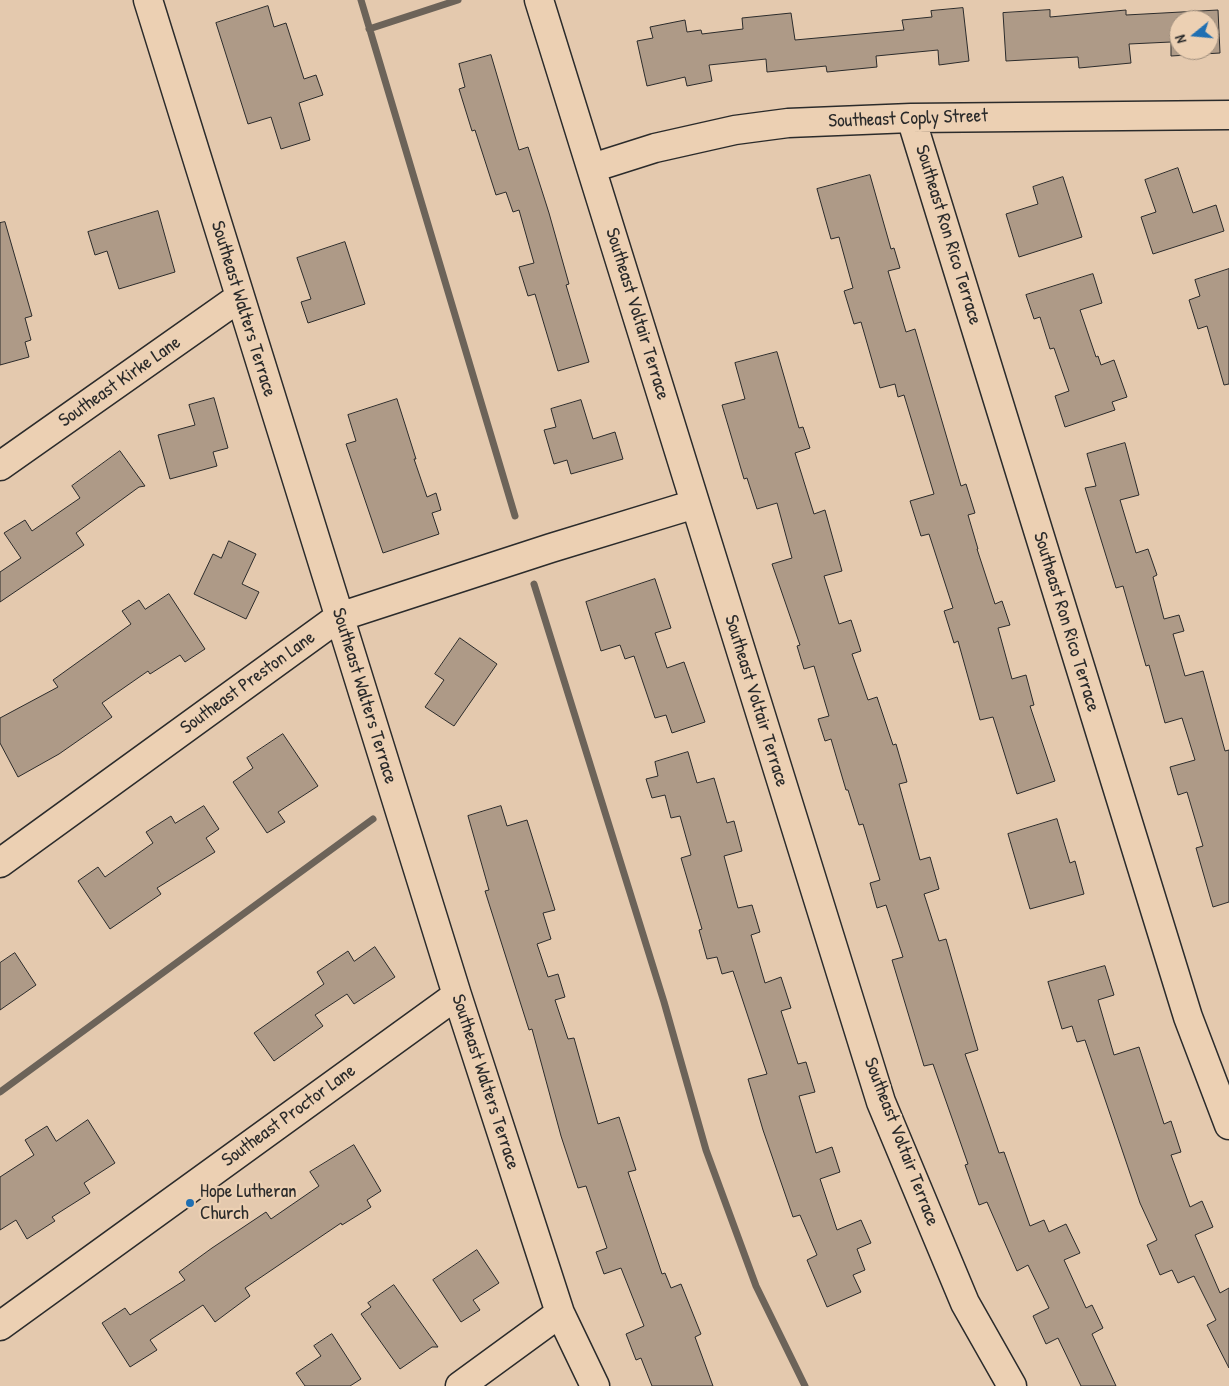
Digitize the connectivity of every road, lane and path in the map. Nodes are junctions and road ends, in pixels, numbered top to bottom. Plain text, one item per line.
1 (148, 0) edge
2 (539, 0) edge
3 (1229, 115) edge
4 (911, 118) junction
5 (592, 168) junction
6 (240, 298) junction
7 (0, 466) edge
8 (695, 504) junction
9 (339, 617) junction
10 (0, 863) edge
11 (457, 995) junction
12 (1229, 1125) edge
13 (560, 1313) junction
14 (0, 1326) edge
15 (460, 1386) edge
16 (595, 1386) edge
17 (1012, 1386) edge

1 - 6 street, Southeast Walters Terrace
2 - 5 street, Southeast Voltair Terrace
3 - 4 street, Southeast Coply Street
4 - 5 street, Southeast Coply Street
4 - 12 street, Southeast Ron Rico Terrace
5 - 8 street, Southeast Voltair Terrace
6 - 7 street, Southeast Kirke Lane
6 - 9 street, Southeast Walters Terrace
8 - 9 street, Southeast Preston Lane
8 - 17 street, Southeast Voltair Terrace
9 - 10 street, Southeast Preston Lane
9 - 11 street, Southeast Walters Terrace
11 - 13 street, Southeast Walters Terrace
11 - 14 street, Southeast Proctor Lane
13 - 15 street
13 - 16 street, Southeast Walters Terrace

